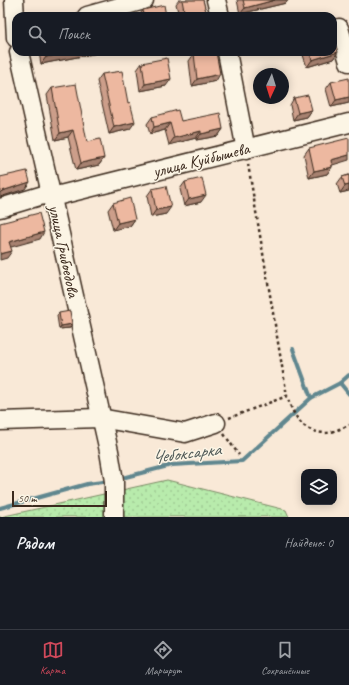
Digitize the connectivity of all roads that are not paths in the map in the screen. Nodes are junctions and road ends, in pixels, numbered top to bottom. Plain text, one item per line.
1 (14, 0) edge
2 (144, 0) edge
3 (216, 0) edge
4 (15, 12) edge
5 (101, 12) edge
6 (219, 12) edge
7 (339, 28) dead end
8 (12, 38) edge
9 (0, 40) edge
10 (20, 56) edge
11 (228, 56) edge
12 (349, 62) edge
13 (349, 123) edge
14 (246, 150) junction
15 (51, 195) junction
16 (0, 208) edge
17 (100, 418) junction
18 (0, 421) edge
19 (216, 423) road end
20 (114, 517) edge

1 - 4 street
2 - 5 street
3 - 6 street
7 - 12 street
8 - 9 street
10 - 15 street, улица Грибоедова
11 - 14 street
13 - 14 street, улица Куйбышева
14 - 15 street, улица Куйбышева
15 - 16 street, улица Куйбышева
15 - 17 street, улица Грибоедова
17 - 18 street
17 - 19 street
17 - 20 street, улица Грибоедова

